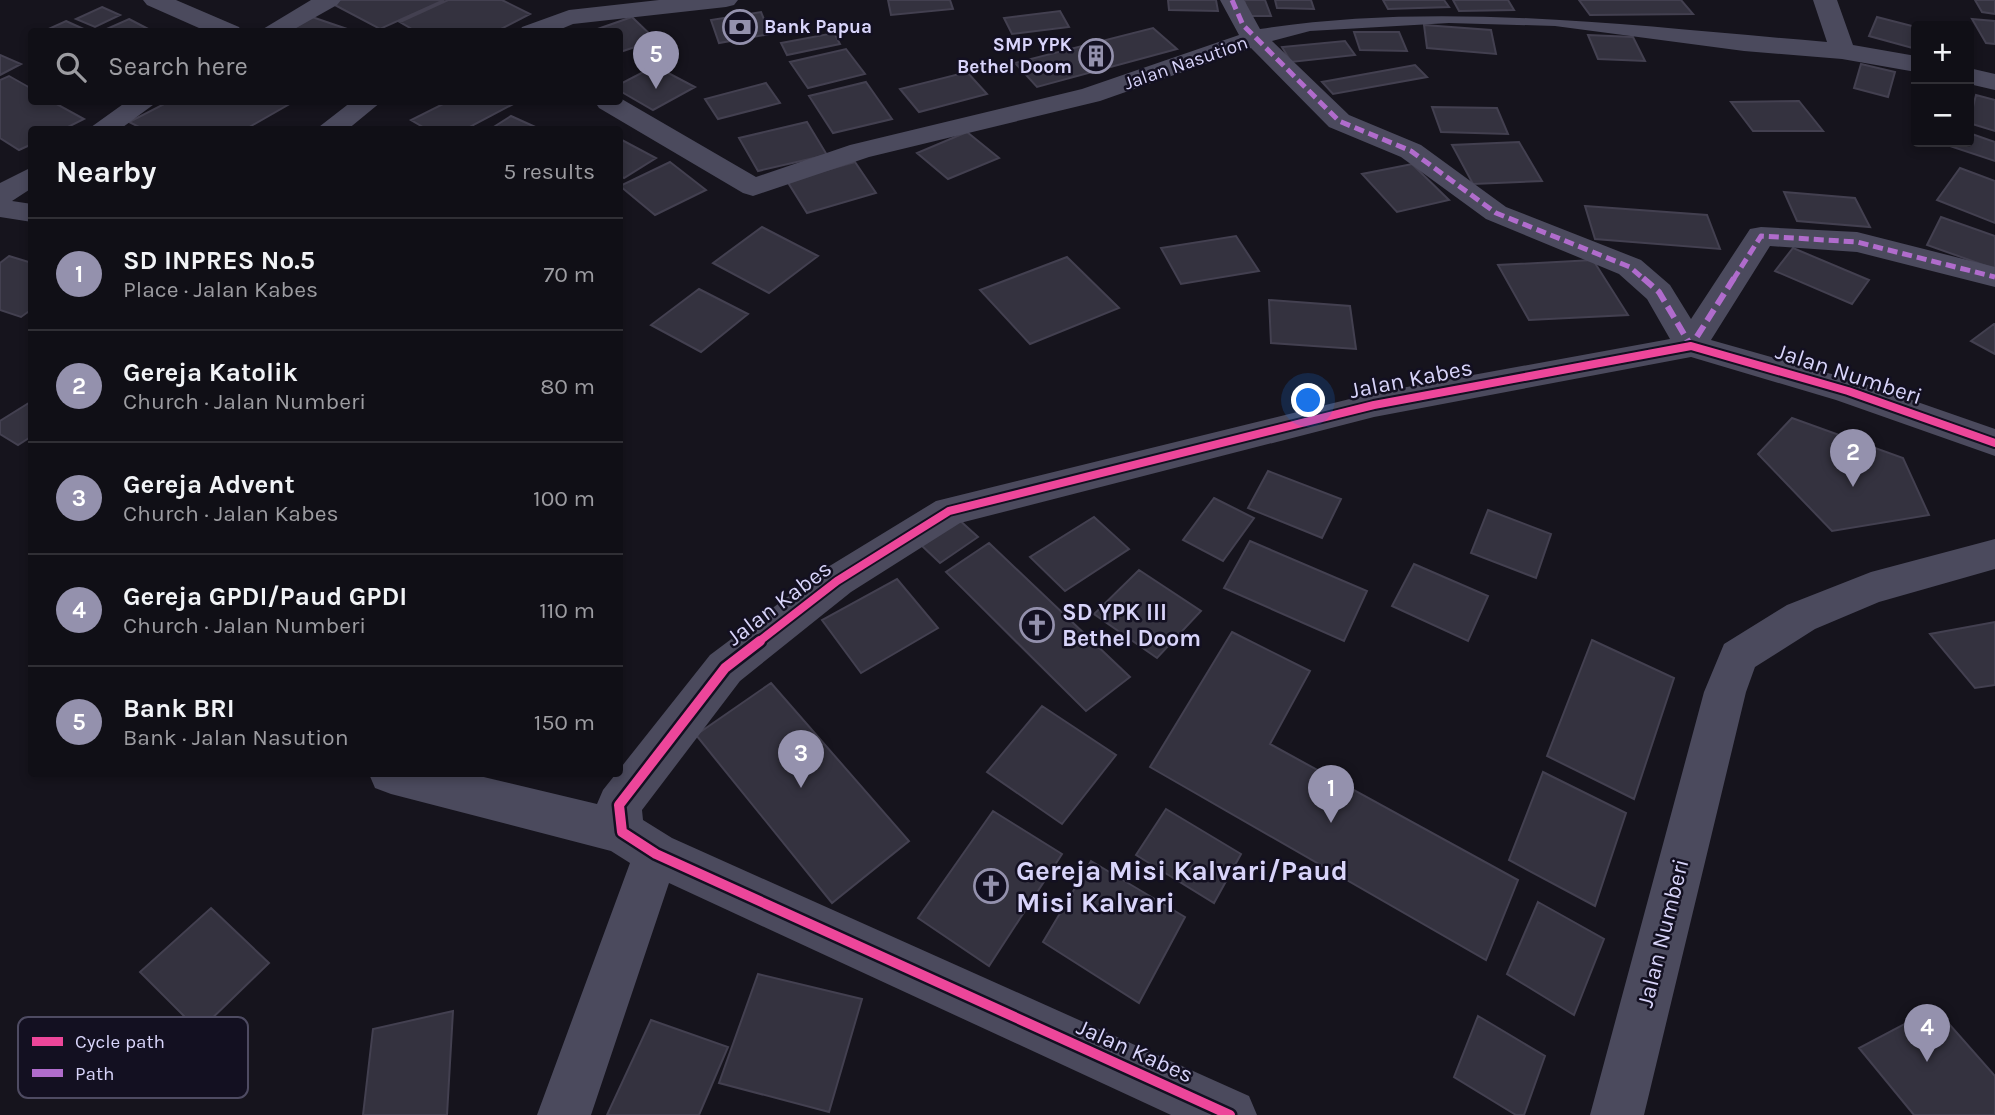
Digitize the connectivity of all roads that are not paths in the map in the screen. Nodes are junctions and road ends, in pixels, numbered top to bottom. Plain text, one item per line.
1 (155, 0) edge
2 (329, 0) edge
3 (541, 0) edge
4 (726, 0) edge
5 (1232, 0) edge
6 (1825, 0) edge
7 (563, 19) junction
8 (221, 28) edge
9 (277, 28) edge
10 (541, 28) edge
11 (1255, 38) junction
12 (1842, 51) junction
13 (1911, 63) edge
14 (1974, 77) edge
15 (1995, 82) edge
16 (139, 105) edge
17 (364, 105) edge
18 (613, 105) edge
19 (106, 126) edge
20 (334, 126) edge
21 (28, 178) edge
22 (0, 196) edge
23 (0, 208) edge
24 (28, 212) edge
25 (1995, 276) edge
26 (1691, 346) junction
27 (1995, 443) edge
28 (1995, 554) edge
29 (402, 777) edge
30 (639, 843) junction
31 (564, 1115) edge
32 (1230, 1115) edge
33 (1617, 1115) edge

1 - 8 street
2 - 9 street
3 - 7 street
4 - 7 street
5 - 11 street
6 - 12 street
7 - 10 street
11 - 12 street
11 - 18 street, Jalan Nasution
11 - 26 street, Jalan Nasution
12 - 13 street
14 - 15 street
16 - 19 street
17 - 20 street
21 - 22 street
23 - 24 street
25 - 26 street
26 - 27 street, Jalan Numberi
26 - 30 street, Jalan Kabes
28 - 33 street, Jalan Numberi
29 - 30 street, Jalan Kabes
30 - 31 street
30 - 32 street, Jalan Kabes

